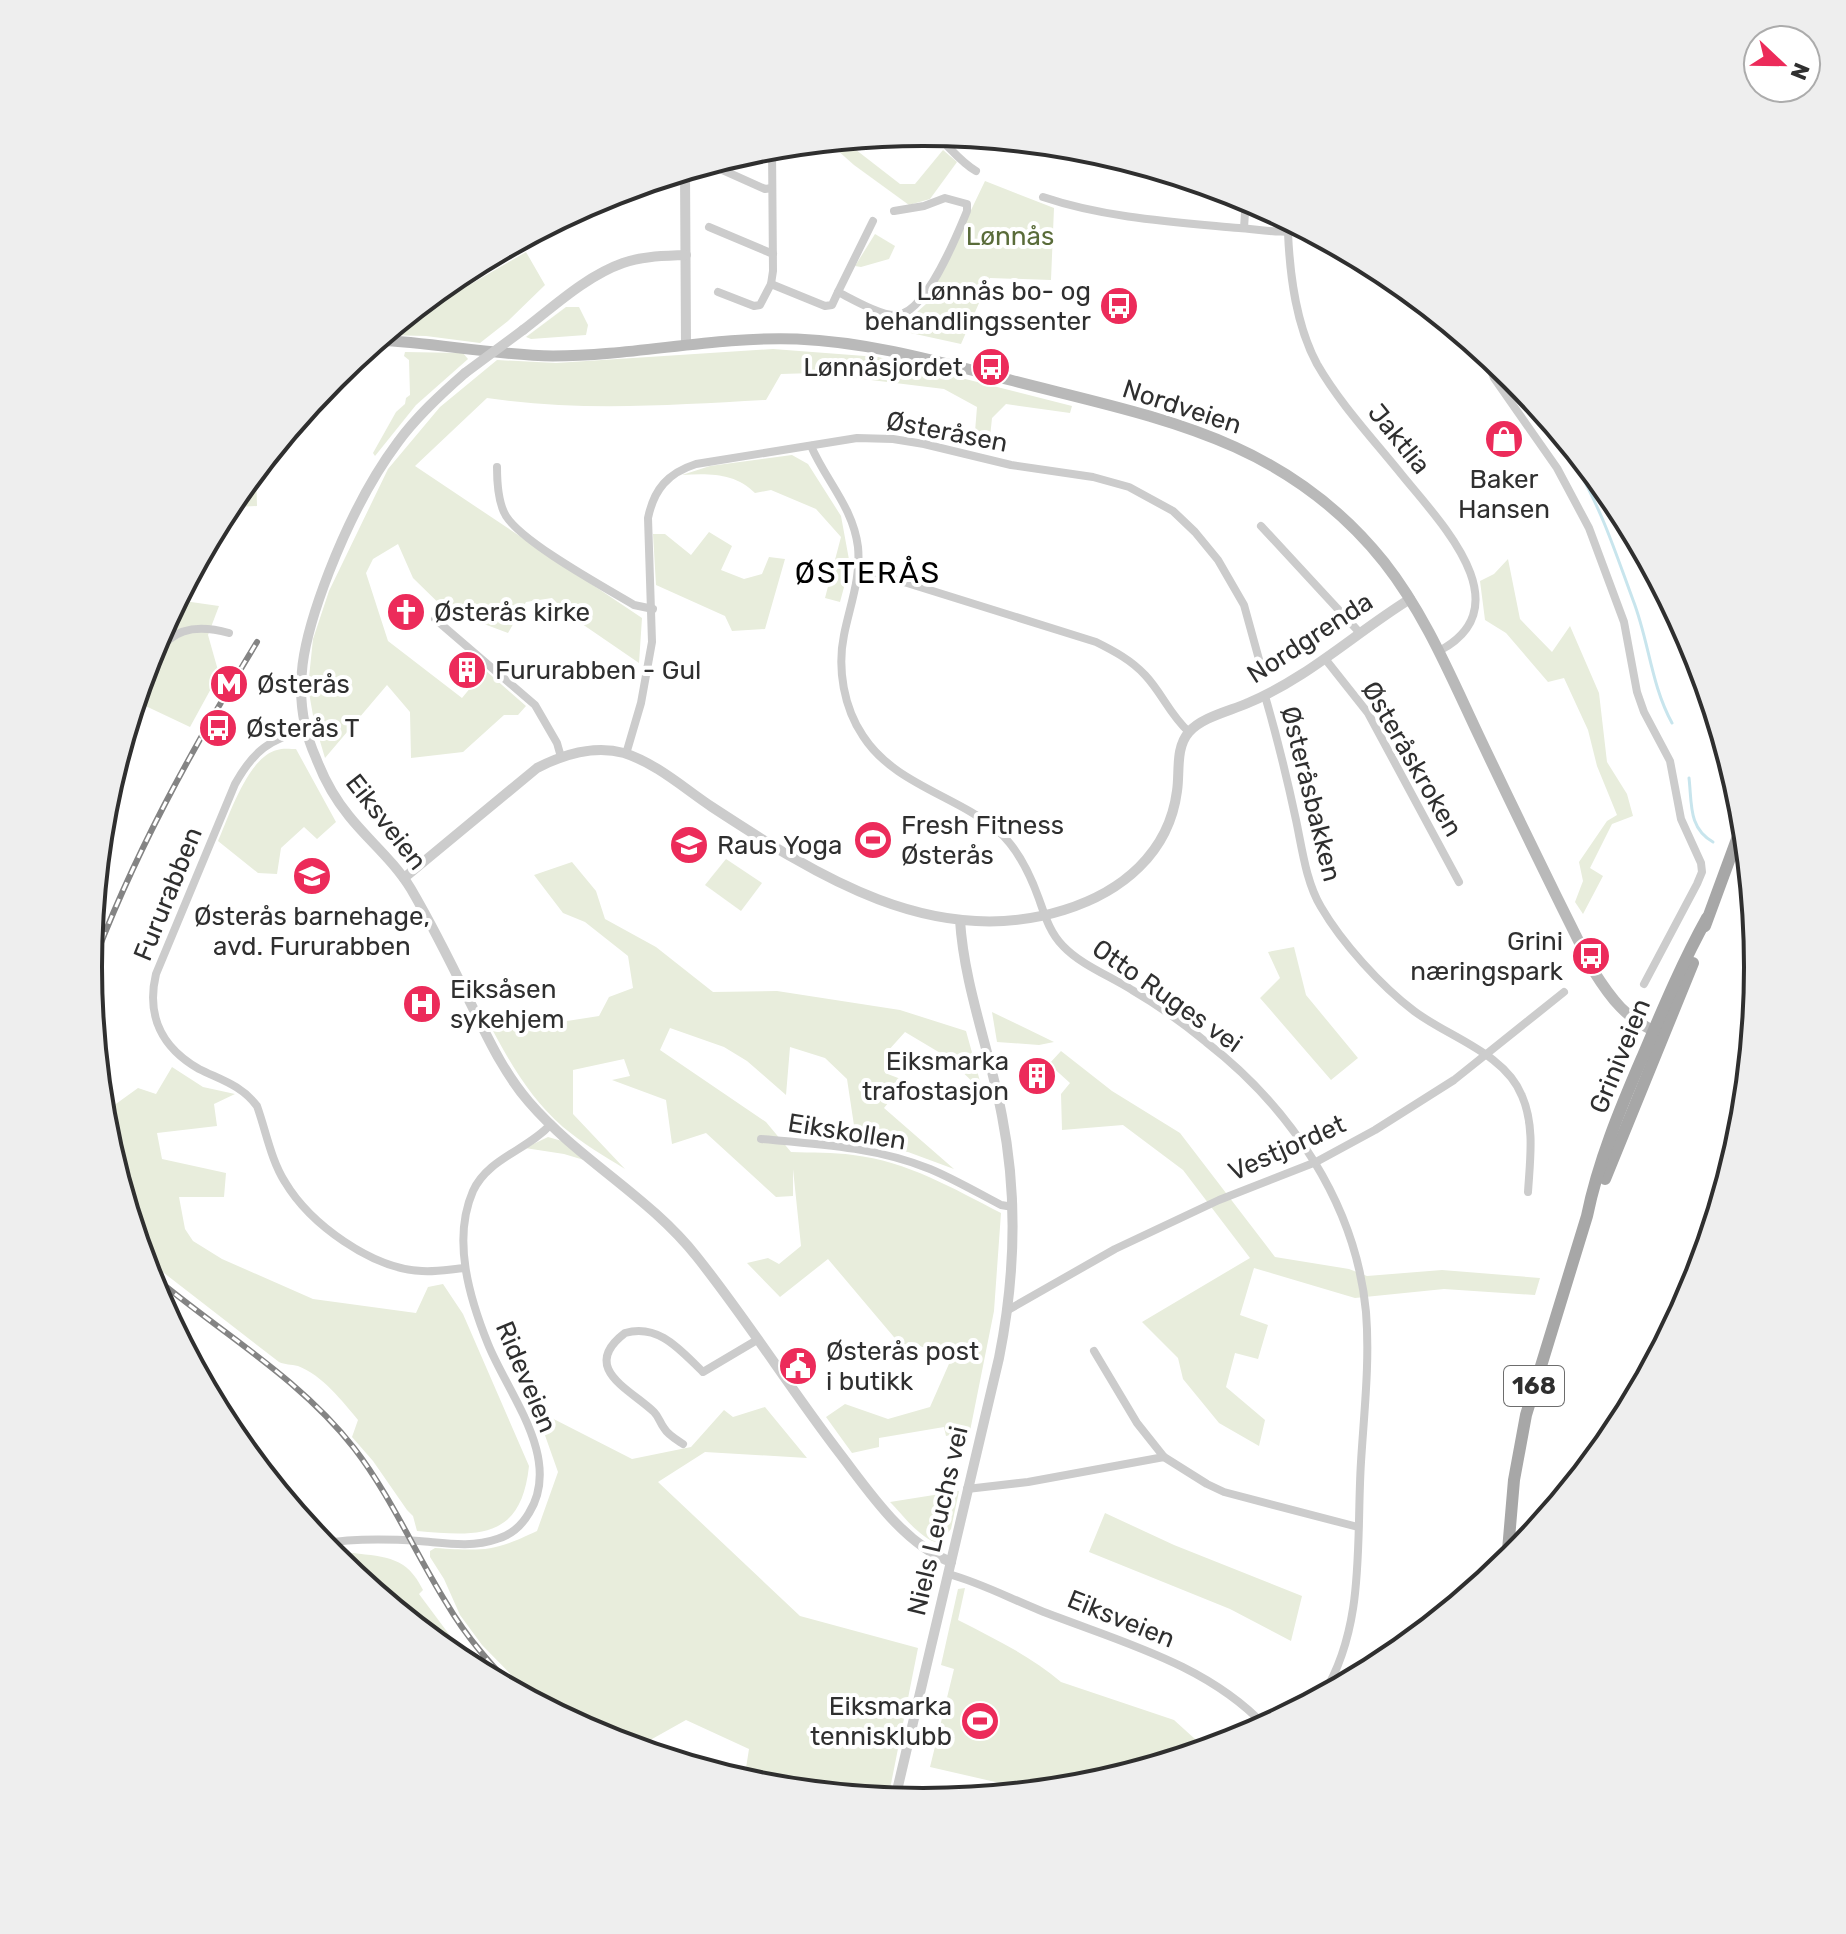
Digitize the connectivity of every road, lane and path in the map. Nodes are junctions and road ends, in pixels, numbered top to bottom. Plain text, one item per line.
1 (951, 147) edge
2 (772, 160) edge
3 (724, 171) edge
4 (976, 171) dead end
5 (685, 182) edge
6 (772, 188) junction
7 (1043, 197) dead end
8 (894, 211) dead end
9 (1245, 212) edge
10 (873, 221) dead end
11 (709, 227) dead end
12 (1244, 228) junction
13 (1288, 233) joint
14 (773, 254) junction
15 (686, 255) junction
16 (771, 284) junction
17 (718, 292) dead end
18 (838, 292) junction
19 (392, 341) edge
20 (686, 345) junction
21 (1493, 376) edge
22 (811, 446) junction
23 (497, 467) dead end
24 (1261, 526) dead end
25 (859, 568) junction
26 (1410, 599) junction
27 (653, 609) junction
28 (435, 619) dead end
29 (229, 633) dead end
30 (1360, 633) junction
31 (170, 640) edge
32 (1439, 651) junction
33 (1326, 660) junction
34 (1260, 663) dead end
35 (1265, 696) junction
36 (306, 729) junction
37 (1189, 732) junction
38 (626, 754) junction
39 (561, 757) junction
40 (1734, 845) edge
41 (404, 878) junction
42 (1459, 882) dead end
43 (1044, 915) junction
44 (960, 920) junction
45 (1644, 984) dead end
46 (1564, 992) dead end
47 (1658, 1033) junction
48 (1486, 1056) junction
49 (551, 1124) junction
50 (761, 1139) dead end
51 (1316, 1162) junction
52 (1528, 1192) dead end
53 (1013, 1207) junction
54 (465, 1268) junction
55 (1008, 1310) junction
56 (757, 1340) junction
57 (1094, 1351) dead end
58 (683, 1444) dead end
59 (1164, 1457) junction
60 (967, 1489) junction
61 (1358, 1527) junction
62 (337, 1543) edge
63 (1509, 1543) edge
64 (949, 1568) junction
65 (1333, 1678) edge
66 (1256, 1717) edge
67 (898, 1787) edge

1 - 4 street
2 - 6 street
3 - 6 street
5 - 15 street
6 - 14 street
7 - 12 street
8 - 18 street
9 - 12 street
10 - 18 street
11 - 14 street
12 - 13 street
13 - 32 street, Jaktlia
14 - 16 street
15 - 20 street
15 - 36 street, Eiksveien, bridge
16 - 17 street
16 - 18 street
19 - 20 main road, Nordveien
20 - 26 main road, Nordveien
21 - 45 street
22 - 25 street, Otto Ruges vei
22 - 27 street, Østeråsen
22 - 34 street, Østeråsen
23 - 27 street
24 - 30 street
25 - 37 street
25 - 43 street, Otto Ruges vei
26 - 30 street, Nordgrenda
26 - 32 main road, Nordveien
27 - 38 street, Østeråsen
28 - 39 street
29 - 31 street
30 - 33 street, Nordgrenda
32 - 47 main road, Nordveien
33 - 35 street, Nordgrenda
33 - 42 street, Østeråskroken
35 - 37 street, Nordgrenda
35 - 48 street, Østeråsbakken
36 - 41 street, Eiksveien
36 - 54 street, Fururabben
37 - 43 street
38 - 39 street
38 - 44 street
39 - 41 street
40 - 47 main road, Griniveien / 168
41 - 49 street, Eiksveien
43 - 44 street
43 - 51 street, Otto Ruges vei
44 - 53 street, Niels Leuchs vei
46 - 48 street, Vestjordet
47 - 63 main road, Griniveien / 168
48 - 51 street, Vestjordet
48 - 52 street, Østeråsbakken
49 - 54 street, Rideveien
49 - 56 street, Eiksveien
50 - 53 street, Eikskollen
51 - 55 street, Vestjordet
51 - 61 street, Otto Ruges vei
53 - 55 street, Niels Leuchs vei
54 - 62 street, Rideveien
55 - 60 street, Niels Leuchs vei
56 - 58 street
56 - 64 street, Eiksveien
57 - 59 street
59 - 60 street
59 - 61 street
60 - 64 street, Niels Leuchs vei
61 - 65 street, Otto Ruges vei
64 - 66 street, Eiksveien
64 - 67 street, Niels Leuchs vei

